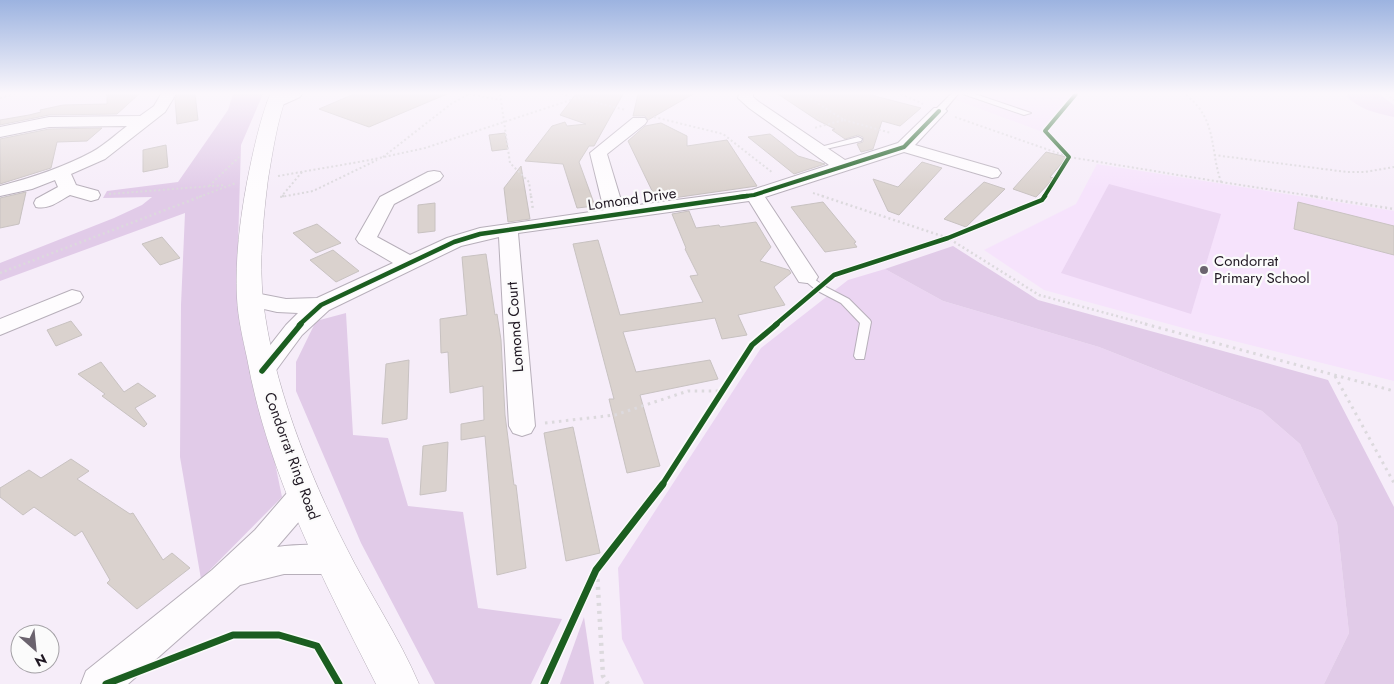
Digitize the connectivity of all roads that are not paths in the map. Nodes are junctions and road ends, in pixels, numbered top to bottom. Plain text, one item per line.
1 (30, 126) edge
2 (137, 126) edge
3 (273, 126) edge
4 (629, 126) edge
5 (784, 126) edge
6 (925, 126) edge
7 (0, 132) edge
8 (858, 139) dead end
9 (908, 143) junction
10 (817, 149) junction
11 (843, 167) junction
12 (61, 172) junction
13 (992, 173) dead end
14 (434, 176) dead end
15 (68, 189) junction
16 (0, 191) edge
17 (90, 195) road end
18 (754, 195) junction
19 (43, 203) dead end
20 (615, 214) junction
21 (508, 229) junction
22 (409, 264) junction
23 (813, 282) joint
24 (72, 297) dead end
25 (250, 299) junction
26 (321, 305) junction
27 (0, 328) edge
28 (860, 356) dead end
29 (262, 371) junction
30 (522, 426) road end
31 (303, 494) junction
32 (333, 560) junction
33 (229, 575) junction
34 (99, 684) edge
35 (398, 684) edge

1 - 7 street
2 - 12 street
3 - 25 street, Condorrat Ring Road
4 - 20 street
5 - 10 street
6 - 9 street, Lomond Drive
8 - 10 lane
9 - 11 street, Lomond Drive
9 - 13 street
10 - 11 street
11 - 18 street, Lomond Drive
12 - 15 street
12 - 16 street
14 - 22 street
15 - 17 street
15 - 19 street
18 - 20 street, Lomond Drive
18 - 23 street
20 - 21 street, Lomond Drive
21 - 22 street, Lomond Drive
21 - 30 street, Lomond Court
22 - 26 street, Lomond Drive
23 - 28 lane
24 - 27 street
25 - 26 street
25 - 29 street, Condorrat Ring Road
26 - 29 street
29 - 31 street, Condorrat Ring Road
31 - 32 street, Condorrat Ring Road
31 - 33 street
32 - 33 street
32 - 35 street, Condorrat Ring Road
33 - 34 street

